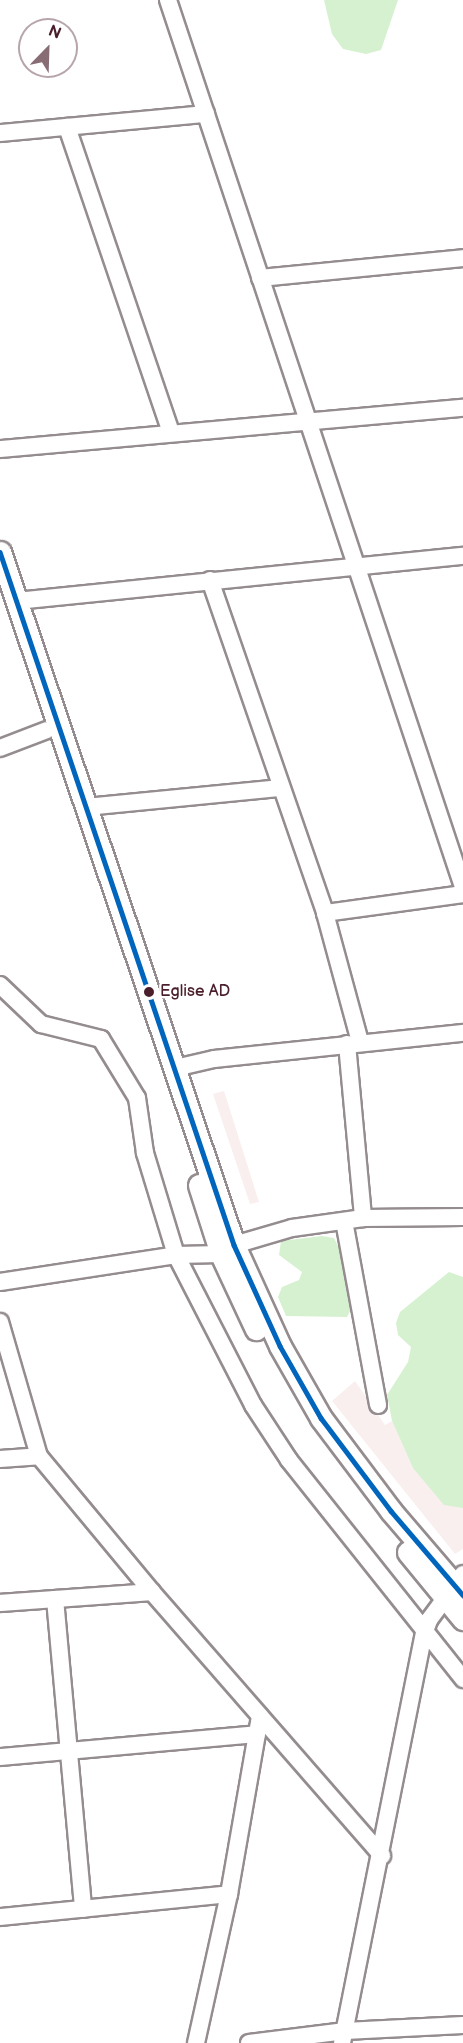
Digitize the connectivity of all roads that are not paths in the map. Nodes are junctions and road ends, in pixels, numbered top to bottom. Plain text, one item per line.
1 (168, 0) edge
2 (206, 114) junction
3 (68, 127) junction
4 (0, 133) edge
5 (463, 258) edge
6 (260, 278) junction
7 (463, 408) edge
8 (308, 422) junction
9 (171, 433) junction
10 (0, 449) edge
11 (0, 552) edge
12 (463, 556) edge
13 (356, 566) junction
14 (210, 580) junction
15 (0, 588) edge
16 (17, 601) junction
17 (47, 730) junction
18 (0, 748) edge
19 (281, 788) junction
20 (86, 807) junction
21 (463, 886) edge
22 (463, 894) edge
23 (326, 913) junction
24 (0, 985) edge
25 (463, 1033) edge
26 (353, 1043) junction
27 (175, 1068) junction
28 (463, 1217) edge
29 (363, 1218) junction
30 (344, 1221) junction
31 (227, 1250) junction
32 (176, 1256) junction
33 (0, 1282) edge
34 (0, 1322) edge
35 (378, 1405) dead end
36 (39, 1456) junction
37 (0, 1459) edge
38 (457, 1588) edge
39 (152, 1592) junction
40 (55, 1599) junction
41 (0, 1603) edge
42 (463, 1619) edge
43 (424, 1634) junction
44 (463, 1679) edge
45 (259, 1726) junction
46 (67, 1751) junction
47 (0, 1757) edge
48 (382, 1856) junction
49 (229, 1894) junction
50 (82, 1910) junction
51 (0, 1917) edge
52 (463, 2025) edge
53 (344, 2037) edge
54 (196, 2043) edge
55 (249, 2043) edge

1 - 2 street
2 - 3 street
2 - 6 street
3 - 4 street
3 - 9 street
5 - 6 street
6 - 8 street
7 - 8 street
8 - 9 street
8 - 13 street
9 - 10 street
11 - 16 street
12 - 13 street
13 - 14 street
13 - 21 street
14 - 16 street
14 - 19 street
15 - 17 street
16 - 20 street
17 - 18 street
17 - 31 street
19 - 20 street
19 - 23 street
20 - 27 street
22 - 23 street
23 - 26 street
24 - 32 street
25 - 26 street
26 - 27 street
26 - 29 street
27 - 31 street
28 - 29 street
29 - 30 street
30 - 31 street
30 - 35 street
31 - 32 street
31 - 38 street
32 - 33 street
32 - 43 street
34 - 36 street
36 - 37 street
36 - 39 street
38 - 42 street
38 - 43 street
39 - 40 street
39 - 45 street
40 - 41 street
40 - 46 street
43 - 44 street
43 - 48 street
45 - 46 street
45 - 48 street
45 - 49 street
46 - 47 street
46 - 50 street
48 - 53 street
49 - 50 street
49 - 54 street
50 - 51 street
52 - 53 street
53 - 55 street

